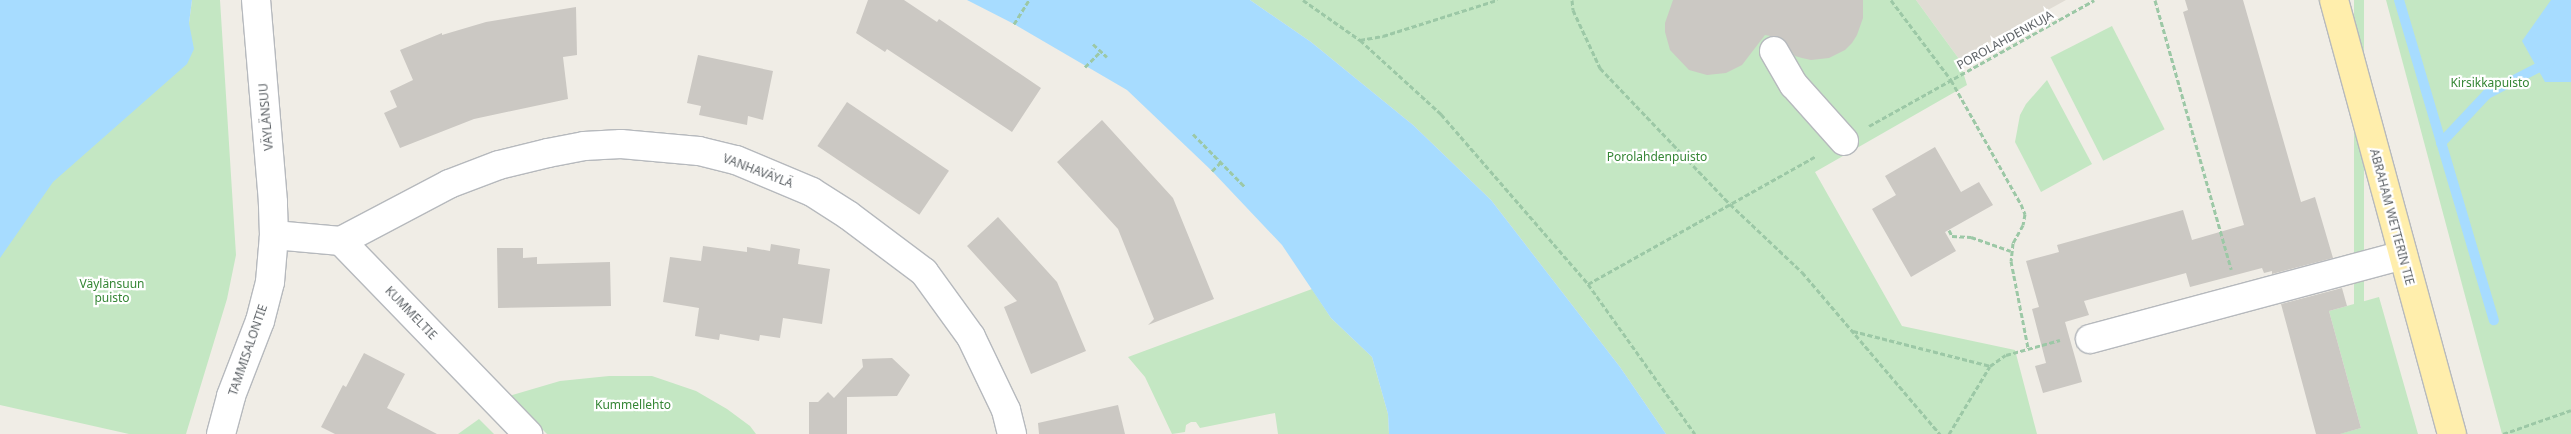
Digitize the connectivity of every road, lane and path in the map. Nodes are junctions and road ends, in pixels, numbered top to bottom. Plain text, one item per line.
1 (256, 0) edge
2 (1029, 0) edge
3 (1497, 0) edge
4 (1572, 0) edge
5 (1891, 0) edge
6 (2094, 0) edge
7 (2154, 0) edge
8 (2334, 0) edge
9 (1305, 1) edge
10 (1014, 24) dead end
11 (1360, 40) junction
12 (1093, 44) dead end
13 (1101, 51) junction
14 (1774, 51) dead end
15 (1107, 57) dead end
16 (1085, 67) dead end
17 (1951, 80) junction
18 (1193, 134) dead end
19 (1844, 141) junction
20 (1220, 162) junction
21 (1212, 171) dead end
22 (1245, 187) dead end
23 (1730, 204) junction
24 (1949, 230) dead end
25 (274, 235) junction
26 (341, 241) junction
27 (2011, 250) junction
28 (2403, 255) junction
29 (1588, 284) junction
30 (2239, 299) junction
31 (1852, 331) junction
32 (2090, 339) joint
33 (2028, 348) junction
34 (1990, 366) junction
35 (2571, 410) edge
36 (221, 434) edge
37 (528, 434) edge
38 (1012, 434) edge
39 (1695, 434) edge
40 (1940, 434) edge
41 (1949, 434) edge
42 (2452, 434) edge
43 (2503, 434) edge

1 - 25 street, VÄYLÄNSUU
2 - 10 path
3 - 11 path
4 - 23 path
5 - 17 path
6 - 17 path, POROLAHDENKUJA
7 - 30 path
8 - 28 main road, ABRAHAM WETTERIN TIE
9 - 11 path
11 - 29 path
12 - 13 path
13 - 15 path
13 - 16 path
14 - 19 street
17 - 19 path, POROLAHDENKUJA
17 - 27 path
18 - 20 path
19 - 23 path, POROLAHDENKUJA
20 - 21 path
20 - 22 path
23 - 29 path, POROLAHDENKUJA
23 - 31 path
24 - 27 path
25 - 26 street
25 - 36 street, TAMMISALONTIE
26 - 37 street, KUMMELTIE
26 - 38 street, VANHAVÄYLÄ
27 - 33 path
28 - 30 street
28 - 42 main road, ABRAHAM WETTERIN TIE
29 - 39 path
30 - 32 street
31 - 34 path
31 - 40 path
32 - 33 path
33 - 34 path
34 - 41 path
35 - 43 path

